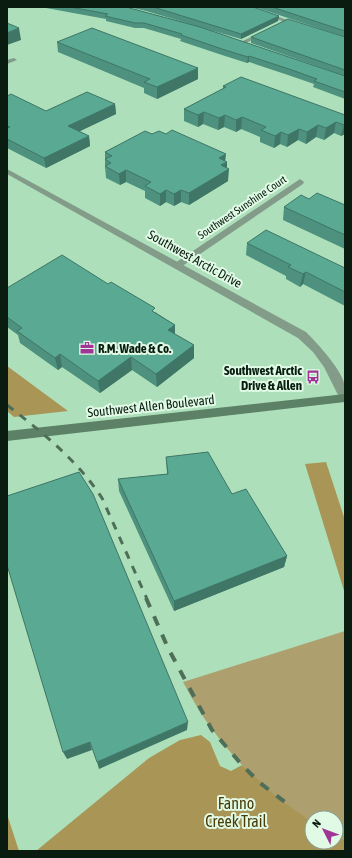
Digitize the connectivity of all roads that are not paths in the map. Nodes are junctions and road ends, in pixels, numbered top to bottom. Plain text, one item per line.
1 (244, 7) edge
2 (288, 21) junction
3 (281, 24) edge
4 (274, 28) edge
5 (309, 28) edge
6 (249, 46) edge
7 (14, 60) dead end
8 (7, 62) edge
9 (7, 171) edge
10 (300, 182) dead end
11 (178, 265) junction
12 (345, 398) edge
13 (7, 436) edge

1 - 2 street
2 - 3 street
2 - 5 street
4 - 6 street
7 - 8 street
9 - 11 street, Southwest Arctic Drive
10 - 11 street, Southwest Sunshine Court
11 - 12 street, Southwest Arctic Drive
12 - 13 main road, Southwest Allen Boulevard

